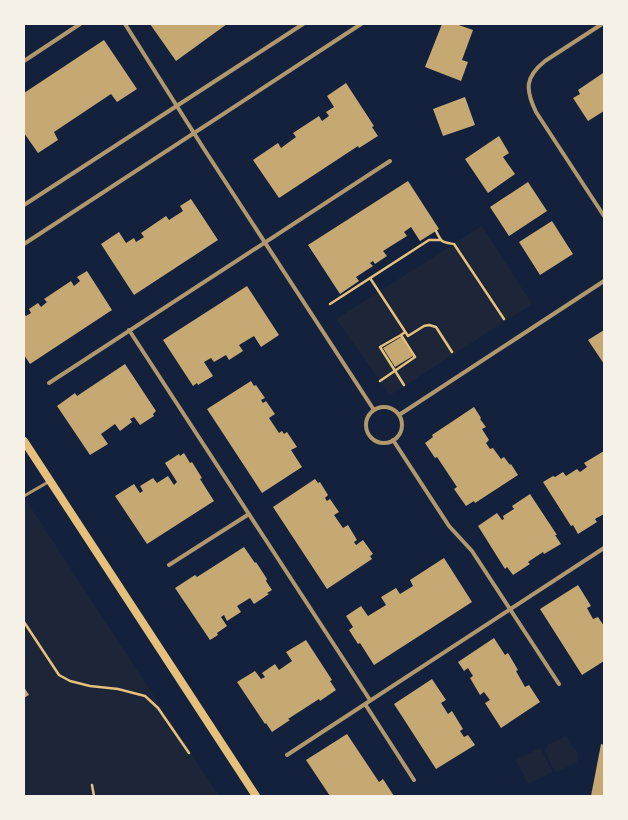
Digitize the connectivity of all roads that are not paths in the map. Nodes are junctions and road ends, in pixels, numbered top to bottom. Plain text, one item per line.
1 (80, 24) edge
2 (125, 24) edge
3 (304, 24) edge
4 (361, 24) edge
5 (602, 24) edge
6 (24, 61) edge
7 (177, 106) junction
8 (194, 133) junction
9 (390, 161) dead end
10 (24, 205) edge
11 (604, 216) edge
12 (265, 242) junction
13 (24, 244) edge
14 (604, 281) edge
15 (129, 330) junction
16 (49, 383) dead end
17 (374, 410) junction
18 (399, 415) junction
19 (393, 440) junction
20 (24, 441) edge
21 (50, 481) junction
22 (24, 496) edge
23 (248, 514) junction
24 (604, 548) edge
25 (169, 566) dead end
26 (510, 610) junction
27 (559, 684) dead end
28 (370, 700) junction
29 (365, 704) junction
30 (287, 755) dead end
31 (414, 780) dead end
32 (256, 796) edge

1 - 6 street
2 - 7 street
3 - 7 street
4 - 8 street
5 - 11 street
7 - 8 street
7 - 10 street
8 - 12 street
8 - 13 street
9 - 12 street
12 - 15 street
12 - 17 street
14 - 18 street
15 - 16 street
15 - 23 street
17 - 18 street
17 - 19 street
18 - 19 street
19 - 26 street
20 - 21 main road
21 - 22 lane
21 - 32 main road
23 - 25 street
23 - 28 street
24 - 26 street
26 - 27 street
26 - 28 street
28 - 29 street
29 - 30 street
29 - 31 street

